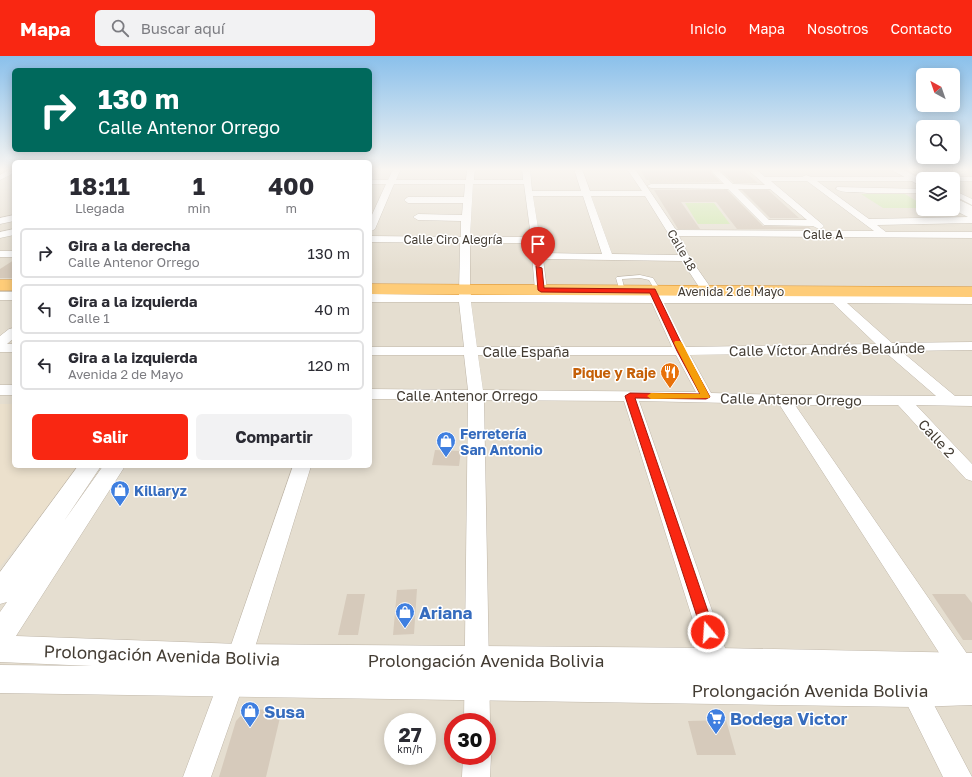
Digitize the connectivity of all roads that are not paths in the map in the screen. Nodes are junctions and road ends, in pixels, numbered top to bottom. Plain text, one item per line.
1 (382, 203) edge
2 (468, 203) edge
3 (530, 203) edge
4 (589, 203) edge
5 (656, 203) edge
6 (747, 203) edge
7 (791, 203) edge
8 (841, 203) edge
9 (960, 204) edge
10 (960, 210) edge
11 (972, 211) edge
12 (972, 216) edge
13 (418, 217) dead end
14 (12, 218) edge
15 (466, 218) junction
16 (972, 220) edge
17 (0, 221) edge
18 (867, 222) junction
19 (815, 223) junction
20 (372, 225) edge
21 (12, 232) edge
22 (673, 233) junction
23 (829, 234) junction
24 (0, 235) edge
25 (885, 235) junction
26 (972, 235) edge
27 (372, 239) edge
28 (465, 239) junction
29 (536, 240) junction
30 (537, 256) junction
31 (608, 256) junction
32 (685, 258) junction
33 (0, 285) edge
34 (12, 285) edge
35 (372, 289) edge
36 (541, 290) junction
37 (707, 291) junction
38 (972, 292) edge
39 (464, 294) junction
40 (656, 294) junction
41 (831, 295) junction
42 (0, 296) edge
43 (12, 296) edge
44 (372, 298) edge
45 (972, 300) edge
46 (12, 334) edge
47 (0, 343) edge
48 (972, 346) edge
49 (0, 348) edge
50 (12, 348) edge
51 (889, 348) junction
52 (471, 350) junction
53 (372, 351) edge
54 (681, 351) junction
55 (0, 390) edge
56 (12, 390) edge
57 (372, 394) edge
58 (476, 396) junction
59 (630, 396) junction
60 (706, 397) junction
61 (784, 400) junction
62 (903, 401) junction
63 (951, 401) junction
64 (972, 401) edge
65 (89, 468) edge
66 (113, 468) edge
67 (301, 468) edge
68 (972, 474) edge
69 (0, 593) edge
70 (0, 636) edge
71 (0, 649) edge
72 (235, 670) junction
73 (477, 674) junction
74 (723, 676) junction
75 (970, 676) edge
76 (0, 679) edge
77 (914, 692) junction
78 (477, 713) edge
79 (477, 765) edge
80 (196, 777) edge
81 (476, 777) edge
82 (958, 777) edge

1 - 20 street
2 - 15 street
3 - 29 street
4 - 31 street
5 - 22 street, Calle 18
6 - 19 street
7 - 19 street
8 - 18 street
9 - 11 street
10 - 12 street
13 - 15 street
14 - 17 street
15 - 28 street
16 - 18 street
18 - 25 street
19 - 23 street
21 - 24 street
22 - 23 street, Calle A
22 - 32 street, Calle 18
23 - 25 street, Calle A
25 - 26 street, Calle A
27 - 28 street, Calle Ciro Alegría
28 - 29 street, Calle Ciro Alegría
28 - 39 street
29 - 30 street
30 - 31 street
30 - 36 street
31 - 32 street
32 - 37 street, Calle 18
33 - 34 highway
35 - 39 highway, Avenida 2 de Mayo
36 - 39 highway, Avenida 2 de Mayo
36 - 40 highway, Avenida 2 de Mayo
37 - 40 highway, Avenida 2 de Mayo
37 - 41 highway, Avenida 2 de Mayo
38 - 41 highway, Avenida 2 de Mayo
39 - 40 street
39 - 44 street
39 - 52 street
40 - 41 street
40 - 54 street
41 - 45 street
41 - 51 street
42 - 43 street
46 - 47 street
48 - 51 street, Calle Víctor Andrés Belaúnde
49 - 50 street
51 - 54 street, Calle Víctor Andrés Belaúnde
51 - 63 street
52 - 53 street, Calle España
52 - 54 street, Calle España
52 - 58 street
54 - 60 street
55 - 56 street
57 - 58 street, Calle Antenor Orrego
58 - 59 street, Calle Antenor Orrego
58 - 73 street
59 - 60 street, Calle Antenor Orrego
59 - 74 street
60 - 61 street, Calle Antenor Orrego
61 - 62 street, Calle Antenor Orrego
61 - 75 street
62 - 63 street, Calle Antenor Orrego
62 - 68 street, Calle 2
63 - 64 street, Calle Antenor Orrego
65 - 69 street
66 - 70 street
67 - 72 street
71 - 72 street, Prolongación Avenida Bolivia
72 - 73 street, Prolongación Avenida Bolivia
72 - 76 street, Prolongación Avenida Bolivia
72 - 80 street
73 - 74 street, Prolongación Avenida Bolivia
73 - 78 street
74 - 75 street, Prolongación Avenida Bolivia
74 - 77 street, Prolongación Avenida Bolivia
75 - 77 street, Prolongación Avenida Bolivia
77 - 82 street
79 - 81 street

